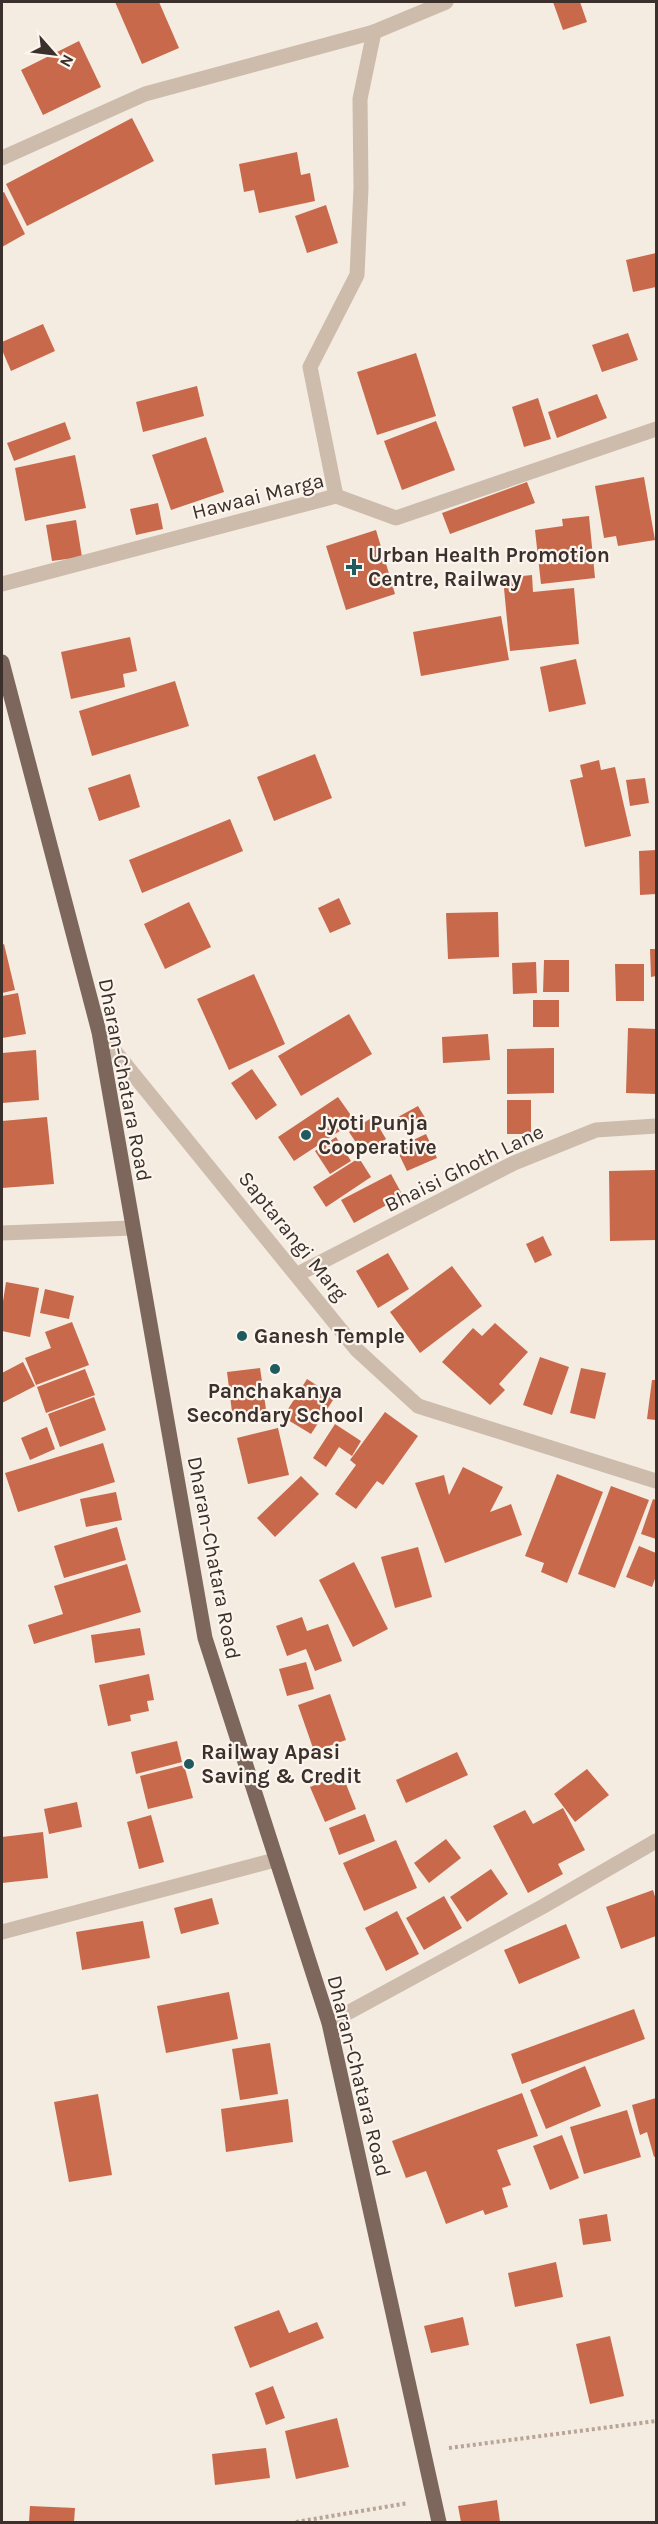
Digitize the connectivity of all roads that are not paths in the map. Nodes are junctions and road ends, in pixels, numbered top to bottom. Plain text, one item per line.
1 (446, 2) edge
2 (374, 32) junction
3 (2, 158) edge
4 (657, 429) edge
5 (336, 496) junction
6 (2, 584) edge
7 (2, 662) edge
8 (99, 1032) junction
9 (657, 1126) edge
10 (132, 1228) junction
11 (2, 1233) edge
12 (298, 1274) junction
13 (657, 1481) edge
14 (657, 1841) edge
15 (275, 1860) junction
16 (2, 1932) edge
17 (329, 2022) junction
18 (439, 2523) edge

1 - 2 street
2 - 3 street
2 - 5 street
4 - 5 street, Hawaai Marga
5 - 6 street, Hawaai Marga
7 - 8 main road, Dharan-Chatara Road
8 - 10 main road, Dharan-Chatara Road
8 - 12 street, Saptarangi Marg
9 - 12 street, Bhaisi Ghoth Lane
10 - 11 street
10 - 15 main road, Dharan-Chatara Road
12 - 13 street, Saptarangi Marg
14 - 17 street
15 - 16 street
15 - 17 main road, Dharan-Chatara Road
17 - 18 main road, Dharan-Chatara Road

